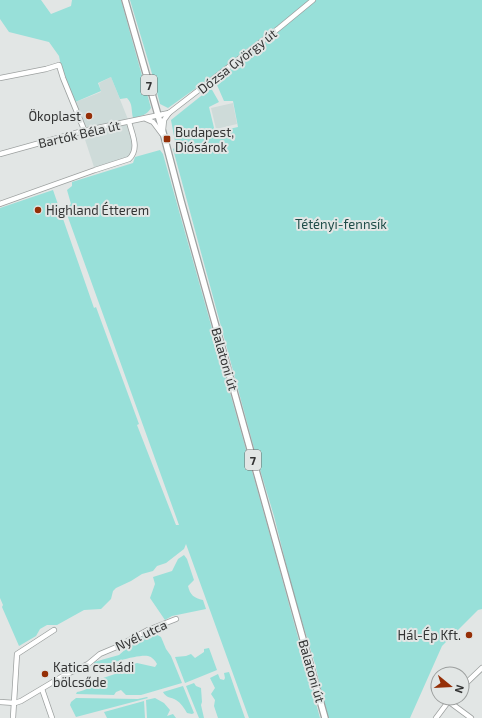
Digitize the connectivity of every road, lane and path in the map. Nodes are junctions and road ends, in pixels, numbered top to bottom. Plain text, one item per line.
1 (125, 0) edge
2 (313, 0) edge
3 (0, 78) edge
4 (169, 113) junction
5 (158, 115) junction
6 (144, 119) junction
7 (129, 122) junction
8 (83, 131) junction
9 (164, 136) junction
10 (0, 154) edge
11 (0, 204) edge
12 (176, 619) dead end
13 (54, 630) dead end
14 (482, 668) edge
15 (470, 679) edge
16 (42, 689) junction
17 (0, 702) edge
18 (14, 703) junction
19 (445, 706) edge
20 (458, 706) edge
21 (13, 718) edge
22 (52, 718) edge
23 (325, 718) edge
24 (436, 718) edge
25 (471, 718) edge

1 - 5 main road, Balatoni út / 7
2 - 4 street, Dózsa György út
3 - 8 street
4 - 5 street, Dózsa György út
4 - 9 street
5 - 6 street, Bartók Béla út
5 - 9 main road, Balatoni út / 7
6 - 7 street, Bartók Béla út
6 - 9 street
7 - 8 street, Bartók Béla út
7 - 11 street
8 - 10 street, Bartók Béla út
9 - 23 main road, Balatoni út / 7
12 - 16 street, Nyél utca
13 - 18 street
14 - 15 street
16 - 18 street, Nyél utca
16 - 22 street
17 - 18 street, Nyél utca
18 - 21 street
19 - 24 street
20 - 25 street

